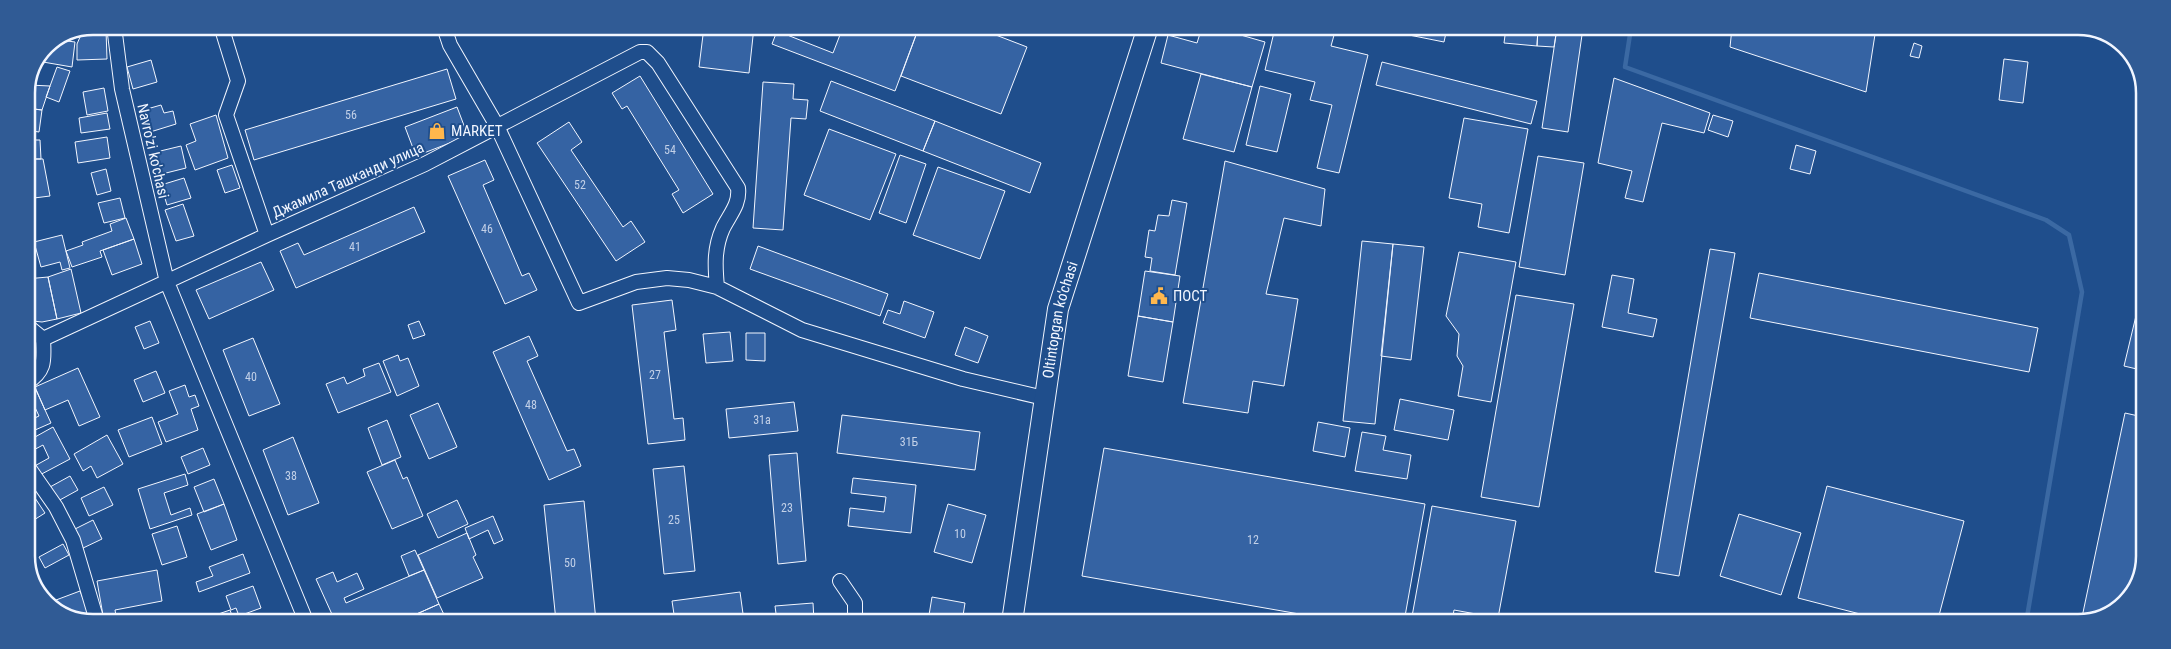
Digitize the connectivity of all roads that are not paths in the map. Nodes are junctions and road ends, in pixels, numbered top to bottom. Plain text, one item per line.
1 (115, 35) edge
2 (223, 35) edge
3 (447, 35) edge
4 (1145, 35) edge
5 (497, 126) junction
6 (267, 235) junction
7 (167, 282) junction
8 (717, 287) junction
9 (35, 332) edge
10 (43, 339) junction
11 (35, 377) edge
12 (1044, 398) junction
13 (35, 477) edge
14 (840, 581) dead end
15 (95, 614) edge
16 (303, 614) edge
17 (855, 614) edge
18 (1013, 614) edge

1 - 7 street, Navro'zi ko'chasi
2 - 6 street
3 - 5 street
4 - 12 street, Oltintopgan ko'chasi
5 - 6 street, Джамила Ташканди улица
5 - 8 street
5 - 8 street, Джамила Ташканди улица
6 - 7 street, Джамила Ташканди улица
7 - 10 street, Джамила Ташканди улица
7 - 16 street
8 - 12 street
9 - 10 street
10 - 11 street
12 - 18 street, Oltintopgan ko'chasi
13 - 15 street
14 - 17 street

